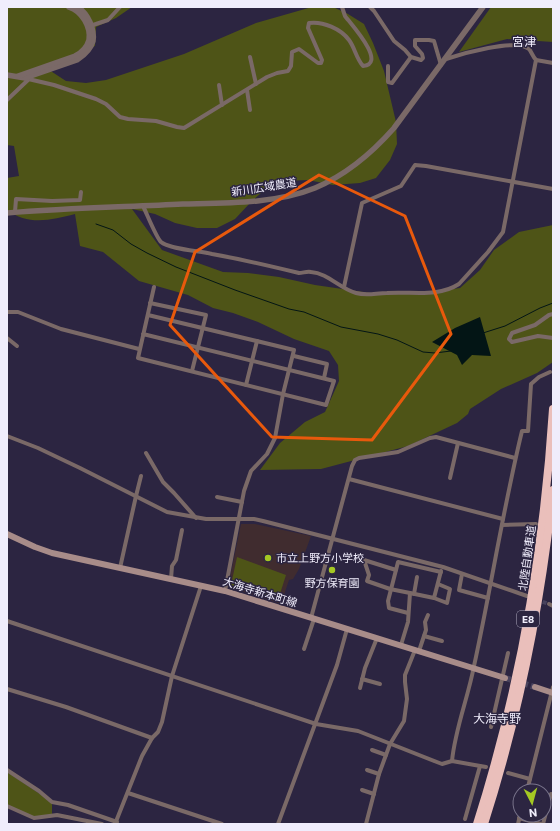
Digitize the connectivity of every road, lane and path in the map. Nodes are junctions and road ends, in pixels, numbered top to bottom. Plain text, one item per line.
1 (70, 7) edge
2 (78, 7) edge
3 (120, 7) edge
4 (342, 7) edge
5 (370, 7) edge
6 (483, 7) edge
7 (90, 26) junction
8 (250, 57) dead end
9 (411, 57) junction
10 (446, 59) junction
11 (536, 60) junction
12 (553, 63) edge
13 (441, 65) junction
14 (388, 66) dead end
15 (7, 75) edge
16 (15, 76) junction
17 (28, 80) junction
18 (256, 84) junction
19 (219, 85) dead end
20 (246, 90) junction
21 (7, 100) edge
22 (222, 105) junction
23 (250, 110) dead end
24 (512, 182) junction
25 (553, 189) edge
26 (81, 192) dead end
27 (143, 206) junction
28 (15, 212) junction
29 (7, 213) edge
30 (154, 287) dead end
31 (344, 288) junction
32 (150, 303) junction
33 (8, 313) edge
34 (148, 314) junction
35 (553, 314) edge
36 (202, 328) junction
37 (143, 334) junction
38 (7, 338) edge
39 (553, 338) edge
40 (257, 341) junction
41 (17, 346) dead end
42 (197, 347) junction
43 (139, 349) junction
44 (294, 356) junction
45 (253, 361) junction
46 (289, 370) junction
47 (192, 371) junction
48 (550, 372) dead end
49 (324, 378) junction
50 (246, 385) junction
51 (283, 394) junction
52 (553, 409) edge
53 (7, 436) edge
54 (458, 443) junction
55 (146, 453) dead end
56 (515, 458) junction
57 (141, 476) dead end
58 (450, 478) dead end
59 (349, 479) junction
60 (553, 490) edge
61 (136, 496) junction
62 (217, 497) dead end
63 (242, 502) junction
64 (197, 518) junction
65 (239, 519) junction
66 (503, 519) junction
67 (536, 524) dead end
68 (502, 525) junction
69 (182, 530) dead end
70 (7, 534) edge
71 (333, 539) junction
72 (443, 567) junction
73 (120, 568) junction
74 (396, 570) junction
75 (441, 572) junction
76 (462, 574) junction
77 (417, 578) dead end
78 (170, 579) junction
79 (438, 584) junction
80 (491, 584) junction
81 (201, 586) junction
82 (390, 589) junction
83 (225, 591) junction
84 (412, 593) junction
85 (527, 596) dead end
86 (434, 598) junction
87 (488, 598) junction
88 (408, 613) junction
89 (428, 615) dead end
90 (312, 618) junction
91 (7, 621) edge
92 (347, 629) junction
93 (424, 636) junction
94 (377, 638) junction
95 (442, 641) dead end
96 (401, 645) junction
97 (304, 649) dead end
98 (417, 650) junction
99 (508, 653) dead end
100 (474, 668) junction
101 (172, 676) junction
102 (504, 677) junction
103 (362, 679) junction
104 (380, 684) dead end
105 (535, 687) tunnel mouth
106 (360, 688) dead end
107 (7, 689) edge
108 (553, 691) edge
109 (316, 724) junction
110 (491, 727) dead end
111 (152, 738) junction
112 (390, 744) junction
113 (372, 750) dead end
114 (386, 755) junction
115 (452, 761) junction
116 (480, 766) junction
117 (486, 767) dead end
118 (7, 770) edge
119 (367, 770) dead end
120 (508, 773) dead end
121 (379, 774) junction
122 (530, 779) junction
123 (529, 783) edge
124 (362, 790) dead end
125 (128, 793) junction
126 (374, 794) junction
127 (7, 806) edge
128 (465, 818) dead end
129 (116, 823) edge
130 (102, 824) edge
131 (222, 824) edge
132 (278, 824) edge
133 (366, 824) edge
134 (477, 824) edge
135 (484, 824) edge

1 - 7 street
2 - 7 street
3 - 7 street
4 - 18 street
5 - 9 street
6 - 10 street, 新川広域農道
7 - 16 street
8 - 18 street
9 - 13 street
9 - 14 street
10 - 11 street
10 - 13 street, 新川広域農道
11 - 12 street
11 - 24 street
13 - 27 street, 新川広域農道
15 - 16 street
16 - 17 street
17 - 21 street
17 - 22 street
18 - 20 street
19 - 22 street
20 - 22 street
20 - 23 street
24 - 25 street
24 - 31 street
24 - 31 street
26 - 28 street
27 - 28 street, 新川広域農道
27 - 31 street
28 - 29 street, 新川広域農道
30 - 32 street
32 - 34 street
32 - 36 street
33 - 43 street
34 - 36 street
34 - 37 street
35 - 39 street
36 - 40 street
36 - 42 street
37 - 42 street
37 - 43 street
38 - 41 street
40 - 44 street
40 - 45 street
42 - 45 street
42 - 47 street
43 - 47 street
44 - 46 street
44 - 49 street
45 - 46 street
45 - 50 street
46 - 49 street
46 - 51 street
47 - 50 street
48 - 56 street
49 - 51 street
50 - 51 street
51 - 63 street
52 - 134 highway, 北陸自動車道 / E8
53 - 61 street
54 - 56 street
54 - 58 street
54 - 59 street
55 - 64 street
56 - 66 street
57 - 61 street
59 - 66 street
59 - 71 street
60 - 135 highway, 北陸自動車道 / E8
61 - 64 street
61 - 73 street
62 - 63 street
63 - 65 street
64 - 65 street
65 - 71 street
65 - 83 street
66 - 68 street
67 - 68 street
68 - 80 street
69 - 78 street
70 - 73 main road, 大海寺新本町線
71 - 72 street
71 - 90 street
72 - 75 street
72 - 76 street
73 - 78 main road, 大海寺新本町線
74 - 75 street
74 - 82 street
74 - 82 street
75 - 79 street
76 - 80 street
76 - 87 street
77 - 84 street
78 - 81 main road, 大海寺新本町線
79 - 86 street
79 - 86 street
80 - 85 street
80 - 87 street
81 - 83 main road, 大海寺新本町線
81 - 101 street
82 - 84 street
82 - 88 street
83 - 90 main road, 大海寺新本町線
84 - 86 street
84 - 88 street
87 - 100 street
88 - 96 street
89 - 93 street
90 - 92 main road, 大海寺新本町線
90 - 97 street
91 - 101 street
92 - 94 main road, 大海寺新本町線
92 - 109 street
93 - 95 street
93 - 98 street
94 - 96 main road, 大海寺新本町線
94 - 103 street
96 - 98 main road, 大海寺新本町線
98 - 100 main road, 大海寺新本町線
98 - 112 street
99 - 102 street
100 - 102 main road, 大海寺新本町線
100 - 115 street
101 - 109 street
101 - 111 street
102 - 110 street
103 - 104 street
103 - 106 street
105 - 108 main road
107 - 111 street
108 - 122 street
109 - 112 street
109 - 132 street
111 - 125 street
112 - 114 street
112 - 115 street
113 - 114 street
114 - 121 street
115 - 116 street
116 - 117 street
116 - 128 street
118 - 129 street
119 - 121 street
120 - 122 street
121 - 126 street
122 - 123 street
124 - 126 street
125 - 129 street
125 - 131 street
126 - 133 street
127 - 130 street

